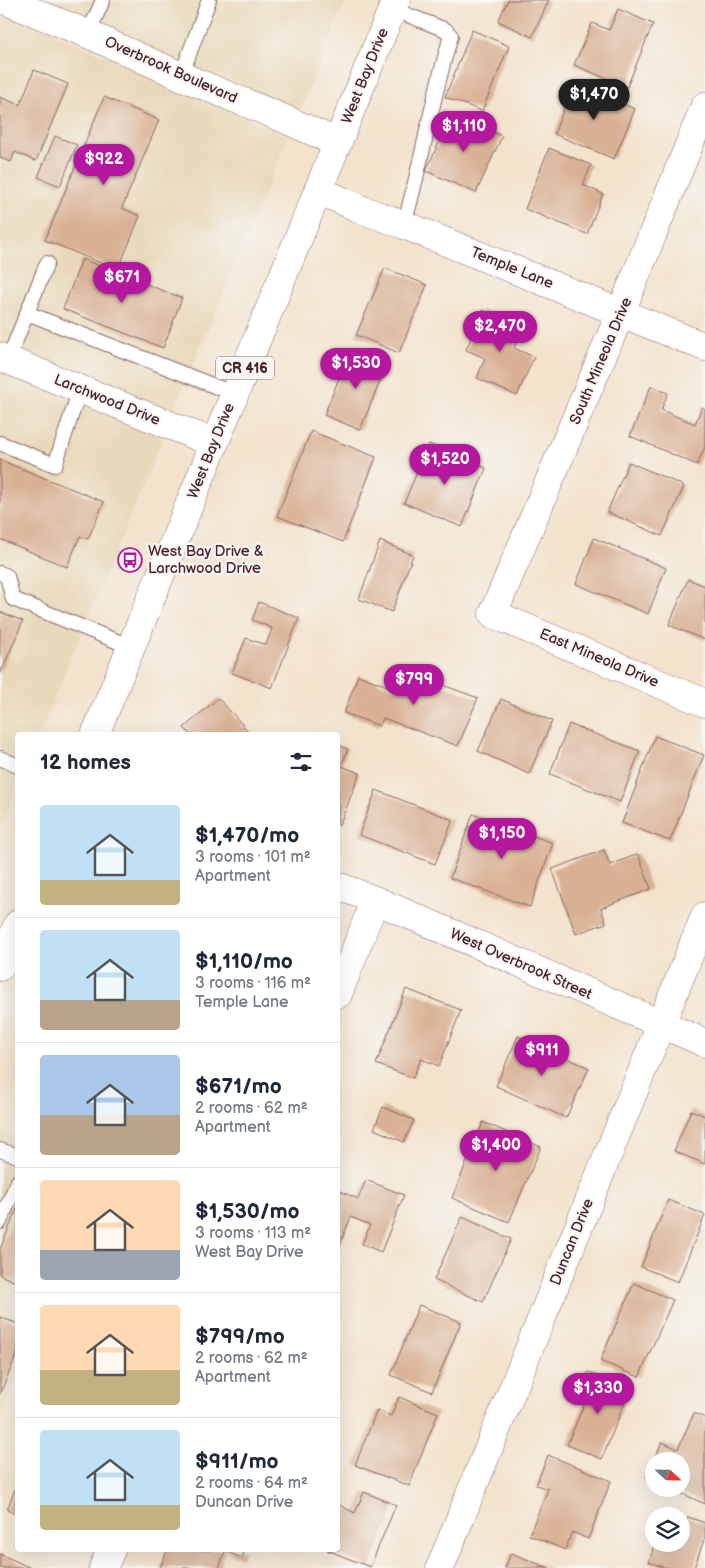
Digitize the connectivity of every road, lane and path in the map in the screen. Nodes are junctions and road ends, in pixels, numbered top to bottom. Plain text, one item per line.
1 (4, 0) edge
2 (103, 0) edge
3 (209, 0) edge
4 (394, 4) edge
5 (88, 34) junction
6 (181, 76) junction
7 (705, 106) edge
8 (338, 143) junction
9 (318, 190) junction
10 (404, 225) junction
11 (47, 263) dead end
12 (621, 312) junction
13 (27, 313) junction
14 (705, 347) edge
15 (4, 359) edge
16 (80, 390) junction
17 (235, 394) junction
18 (0, 443) edge
19 (214, 443) junction
20 (0, 573) edge
21 (493, 614) joint
22 (131, 647) junction
23 (705, 703) edge
24 (96, 732) edge
25 (0, 758) edge
26 (15, 765) edge
27 (340, 887) edge
28 (376, 900) junction
29 (705, 916) edge
30 (15, 931) edge
31 (0, 967) edge
32 (340, 989) edge
33 (660, 1025) junction
34 (705, 1043) edge
35 (0, 1150) edge
36 (15, 1155) edge
37 (15, 1188) edge
38 (0, 1222) edge
39 (110, 1552) edge
40 (103, 1568) edge
41 (440, 1568) edge

1 - 5 street, Overbrook Boulevard
2 - 5 lane
3 - 6 lane
4 - 8 street, West Bay Drive / CR 416
4 - 10 lane
5 - 6 street, Overbrook Boulevard
6 - 8 street, Overbrook Boulevard
7 - 12 street, South Mineola Drive
8 - 9 street, West Bay Drive / CR 416
9 - 10 street, Temple Lane
9 - 17 street, West Bay Drive / CR 416
10 - 12 street, Temple Lane
11 - 13 lane
12 - 14 street, Temple Lane
12 - 21 street, South Mineola Drive
13 - 15 lane
13 - 17 lane
15 - 16 street, Larchwood Drive
16 - 18 lane
16 - 19 street, Larchwood Drive
17 - 19 street, West Bay Drive / CR 416
19 - 22 street, West Bay Drive / CR 416
20 - 22 lane
21 - 23 street, East Mineola Drive
22 - 24 street, West Bay Drive / CR 416
25 - 26 lane
27 - 28 street, West Overbrook Street
28 - 32 street
28 - 33 street, West Overbrook Street
29 - 33 street, Duncan Drive
30 - 31 street
33 - 34 street, West Overbrook Street
33 - 41 street, Duncan Drive
35 - 36 lane
37 - 38 lane
39 - 40 street

